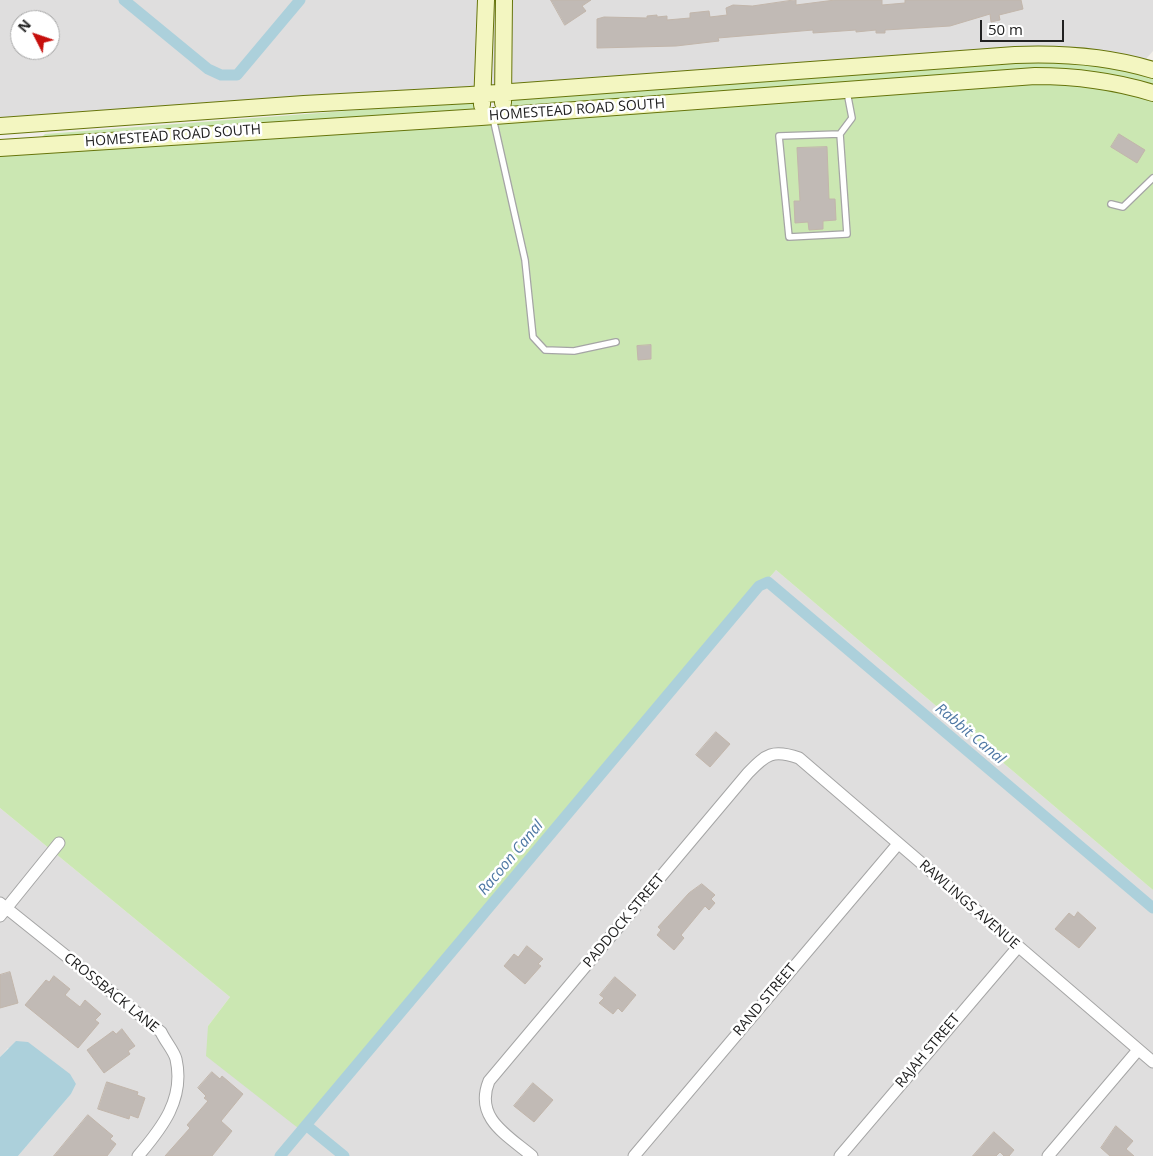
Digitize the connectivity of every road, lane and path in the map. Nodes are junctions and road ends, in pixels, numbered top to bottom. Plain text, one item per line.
1 (486, 0) edge
2 (504, 0) edge
3 (1153, 70) edge
4 (847, 90) junction
5 (503, 93) junction
6 (1153, 93) edge
7 (482, 94) junction
8 (492, 116) junction
9 (41, 123) junction
10 (0, 126) edge
11 (840, 134) junction
12 (0, 137) edge
13 (0, 148) edge
14 (1153, 178) edge
15 (1111, 204) dead end
16 (616, 342) dead end
17 (783, 752) joint
18 (59, 843) dead end
19 (898, 844) junction
20 (2, 909) edge
21 (1018, 947) junction
22 (1138, 1050) junction
23 (1153, 1062) edge
24 (138, 1156) edge
25 (532, 1156) edge
26 (634, 1156) edge
27 (840, 1156) edge
28 (1048, 1156) edge

1 - 7 main road
2 - 5 main road
3 - 5 main road, HOMESTEAD ROAD SOUTH
4 - 6 main road, HOMESTEAD ROAD SOUTH
4 - 8 main road, HOMESTEAD ROAD SOUTH
4 - 11 lane
5 - 7 main road, HOMESTEAD ROAD SOUTH
5 - 8 main road
7 - 8 main road
7 - 9 main road, HOMESTEAD ROAD SOUTH
8 - 13 main road, HOMESTEAD ROAD SOUTH
8 - 16 lane
9 - 10 main road, HOMESTEAD ROAD SOUTH
9 - 12 main road
11 - 11 lane
14 - 15 lane
17 - 19 street, RAWLINGS AVENUE
17 - 25 street, PADDOCK STREET
18 - 20 street
19 - 21 street, RAWLINGS AVENUE
19 - 26 street, RAND STREET
20 - 24 street, CROSSBACK LANE
21 - 22 street, RAWLINGS AVENUE
21 - 27 street, RAJAH STREET
22 - 23 street, RAWLINGS AVENUE
22 - 28 street

